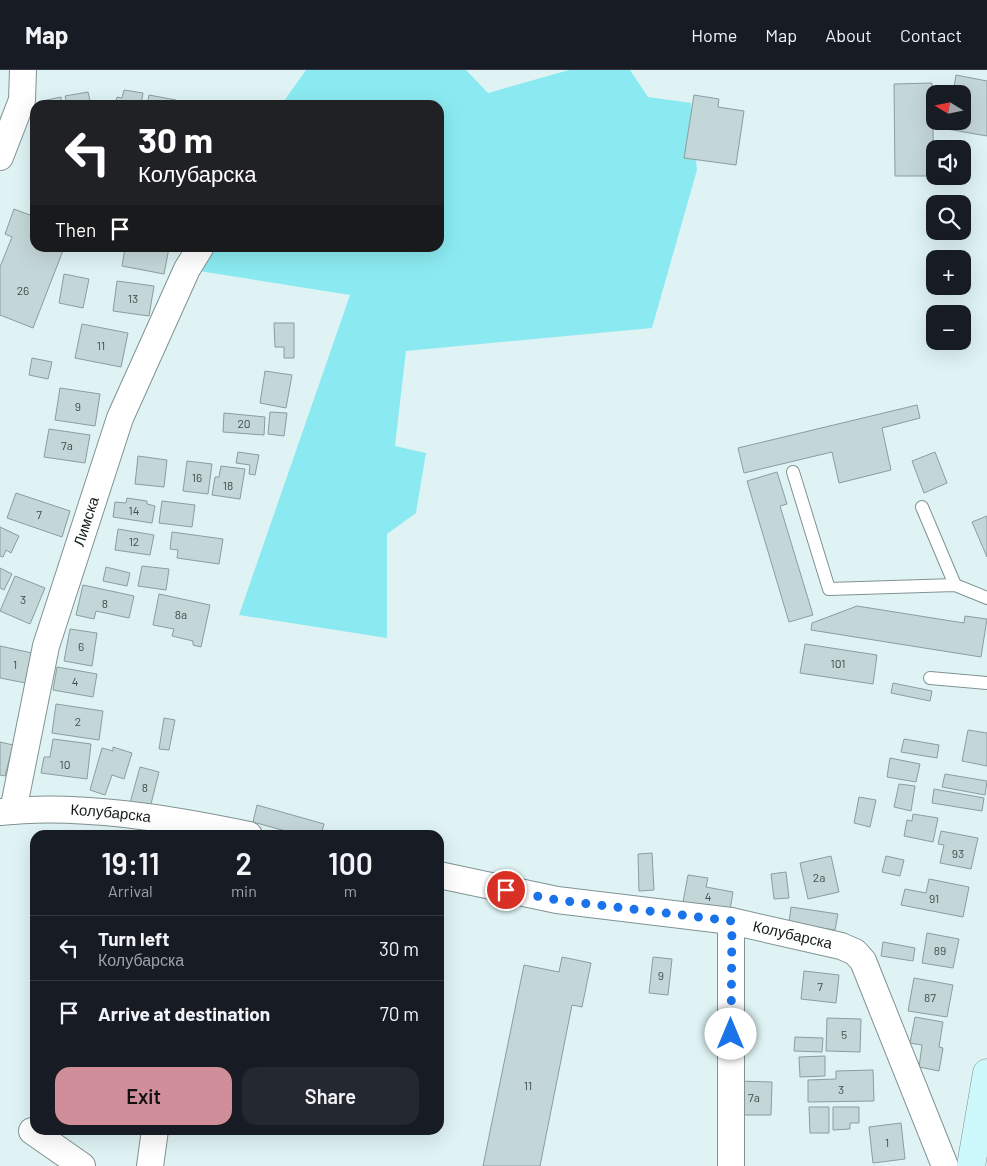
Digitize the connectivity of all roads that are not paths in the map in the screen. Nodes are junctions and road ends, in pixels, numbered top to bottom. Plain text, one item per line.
1 (23, 70) edge
2 (0, 157) edge
3 (197, 252) edge
4 (793, 472) dead end
5 (922, 507) dead end
6 (955, 585) junction
7 (987, 598) edge
8 (930, 678) dead end
9 (987, 684) edge
10 (6, 811) edge
11 (205, 830) edge
12 (444, 876) edge
13 (732, 921) junction
14 (987, 1073) edge
15 (38, 1135) edge
16 (155, 1135) edge
17 (82, 1166) edge
18 (150, 1166) edge
19 (731, 1166) edge
20 (945, 1166) edge
21 (970, 1166) edge

1 - 2 street
3 - 10 street, Лимска
4 - 6 lane
5 - 6 lane
6 - 7 lane
8 - 9 lane
10 - 11 street, Колубарска
12 - 13 street, Колубарска
13 - 19 street
13 - 20 street, Колубарска
14 - 21 main road
15 - 17 street
16 - 18 street

